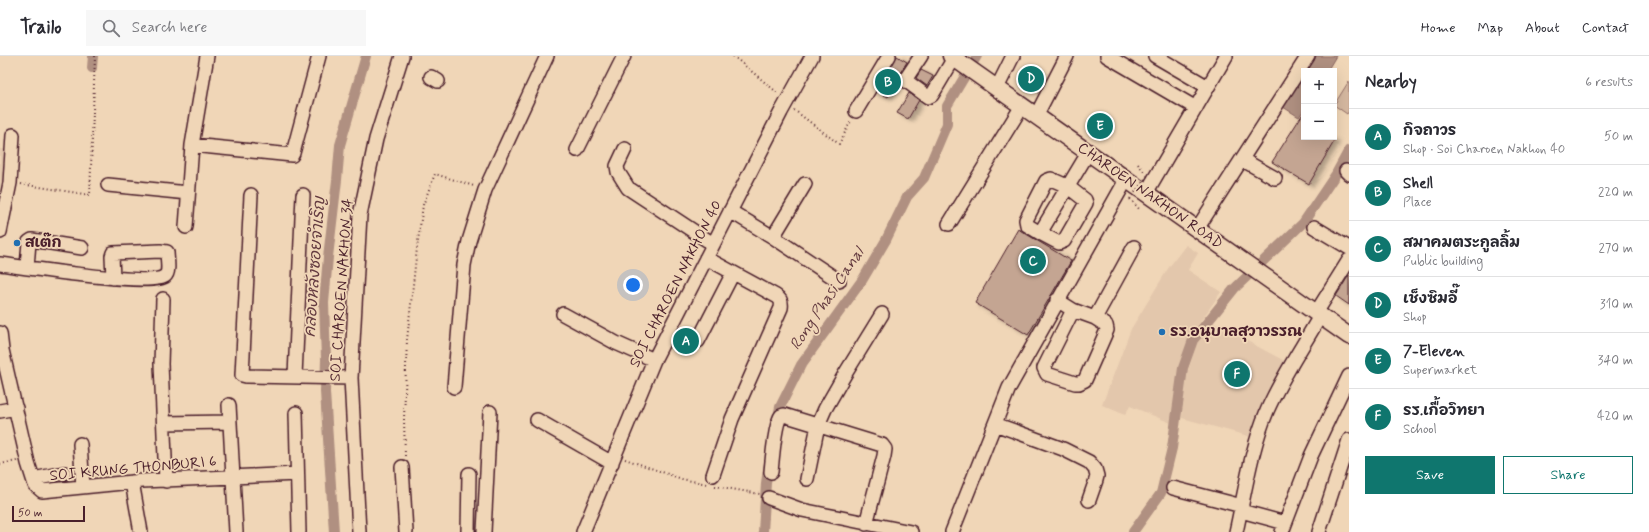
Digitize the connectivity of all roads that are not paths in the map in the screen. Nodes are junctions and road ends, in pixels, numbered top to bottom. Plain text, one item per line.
1 (208, 56) edge
2 (318, 56) edge
3 (402, 56) edge
4 (547, 56) edge
5 (624, 56) edge
6 (812, 56) edge
7 (889, 56) edge
8 (921, 56) edge
9 (1013, 56) edge
10 (1067, 56) edge
11 (1107, 56) edge
12 (1155, 56) edge
13 (1226, 56) edge
14 (1308, 56) edge
15 (961, 63) edge
16 (1208, 87) junction
17 (997, 88) junction
18 (1022, 106) junction
19 (1196, 108) junction
20 (856, 111) road end
21 (1036, 116) junction
22 (13, 135) dead end
23 (192, 145) junction
24 (625, 149) dead end
25 (577, 150) dead end
26 (1088, 153) junction
27 (1243, 160) junction
28 (1275, 178) dead end
29 (1126, 180) junction
30 (806, 184) dead end
31 (108, 185) dead end
32 (1067, 186) junction
33 (188, 193) junction
34 (1146, 193) junction
35 (251, 195) dead end
36 (302, 195) dead end
37 (730, 211) junction
38 (949, 224) dead end
39 (186, 227) dead end
40 (1314, 228) dead end
41 (1197, 229) junction
42 (0, 232) edge
43 (1040, 233) junction
44 (773, 237) junction
45 (713, 244) junction
46 (1134, 247) dead end
47 (82, 248) dead end
48 (1349, 248) edge
49 (706, 258) junction
50 (1348, 262) edge
51 (0, 264) edge
52 (27, 267) junction
53 (733, 273) junction
54 (113, 278) dead end
55 (839, 281) dead end
56 (163, 299) dead end
57 (1057, 300) junction
58 (1073, 310) junction
59 (563, 314) dead end
60 (882, 314) dead end
61 (1318, 314) junction
62 (1095, 318) junction
63 (0, 333) edge
64 (1349, 336) edge
65 (698, 340) dead end
66 (1, 350) edge
67 (654, 360) junction
68 (295, 376) junction
69 (1349, 376) edge
70 (351, 378) junction
71 (454, 387) dead end
72 (229, 406) dead end
73 (16, 408) junction
74 (0, 411) edge
75 (490, 412) dead end
76 (296, 413) dead end
77 (537, 420) dead end
78 (230, 422) junction
79 (164, 423) junction
80 (994, 424) junction
81 (818, 425) junction
82 (1349, 440) edge
83 (80, 444) dead end
84 (613, 459) junction
85 (402, 467) road end
86 (771, 472) dead end
87 (64, 473) dead end
88 (297, 474) junction
89 (469, 474) dead end
90 (713, 475) dead end
91 (233, 477) junction
92 (33, 479) junction
93 (807, 479) dead end
94 (166, 481) junction
95 (132, 482) junction
96 (83, 487) junction
97 (1173, 488) dead end
98 (765, 496) road end
99 (1089, 500) dead end
100 (1241, 508) junction
101 (866, 524) junction
102 (1283, 527) edge
103 (141, 532) edge
104 (236, 532) edge
105 (299, 532) edge
106 (359, 532) edge
107 (406, 532) edge
108 (468, 532) edge
109 (484, 532) edge
110 (583, 532) edge
111 (911, 532) edge
112 (952, 532) edge
113 (1236, 532) edge
114 (1319, 532) edge

1 - 23 street
2 - 23 street
3 - 70 street, SOI CHAROEN NAKHON 34
4 - 71 street
5 - 25 street
6 - 37 street, SOI CHAROEN NAKHON 40
7 - 20 street
8 - 15 street
9 - 17 street
10 - 21 street
11 - 19 street
12 - 16 street
13 - 16 street
14 - 27 street
15 - 17 main road, CHAROEN NAKHON ROAD
16 - 19 street
17 - 18 main road, CHAROEN NAKHON ROAD
18 - 21 main road, CHAROEN NAKHON ROAD
18 - 38 street
19 - 34 street
21 - 26 main road, CHAROEN NAKHON ROAD
22 - 42 street
23 - 33 street
24 - 45 street
26 - 29 main road, CHAROEN NAKHON ROAD
26 - 32 street
27 - 28 street
27 - 41 street
29 - 34 main road, CHAROEN NAKHON ROAD
29 - 57 street
30 - 44 street
31 - 33 street
32 - 43 street
32 - 43 street
32 - 43 street
33 - 39 street
34 - 41 main road, CHAROEN NAKHON ROAD
35 - 68 street
36 - 68 street
37 - 44 street
37 - 45 street, SOI CHAROEN NAKHON 40
40 - 48 street
41 - 61 main road, CHAROEN NAKHON ROAD
44 - 55 street
45 - 49 street, SOI CHAROEN NAKHON 40
46 - 62 street
47 - 52 street
49 - 53 street
49 - 67 street, SOI CHAROEN NAKHON 40
50 - 61 street
51 - 52 street
52 - 54 street
53 - 65 street
53 - 90 street
56 - 79 street
57 - 58 street
57 - 80 street
58 - 62 street
58 - 62 street
59 - 67 street
60 - 81 street
61 - 64 main road, CHAROEN NAKHON ROAD
61 - 100 street
63 - 66 street, SOI KRUNG THONBURI 6
66 - 73 street, SOI KRUNG THONBURI 6
67 - 84 street, SOI CHAROEN NAKHON 40
68 - 70 street
69 - 102 street
70 - 106 street, SOI CHAROEN NAKHON 34
72 - 78 street
73 - 74 street
73 - 92 street, SOI KRUNG THONBURI 6
75 - 109 street
76 - 88 street
77 - 84 street
78 - 79 street
78 - 91 street
79 - 94 street
80 - 99 street
80 - 112 street
81 - 86 street
81 - 93 street
81 - 101 street
82 - 114 street
83 - 96 street
84 - 110 street, SOI CHAROEN NAKHON 40
85 - 107 street
87 - 92 street
88 - 91 street, SOI KRUNG THONBURI 6
88 - 105 street
89 - 108 street
91 - 94 street, SOI KRUNG THONBURI 6
91 - 104 street
92 - 96 street, SOI KRUNG THONBURI 6
94 - 95 street, SOI KRUNG THONBURI 6
95 - 96 street, SOI KRUNG THONBURI 6
95 - 103 street
97 - 100 street
98 - 101 street
100 - 102 street
100 - 113 street
101 - 111 street

